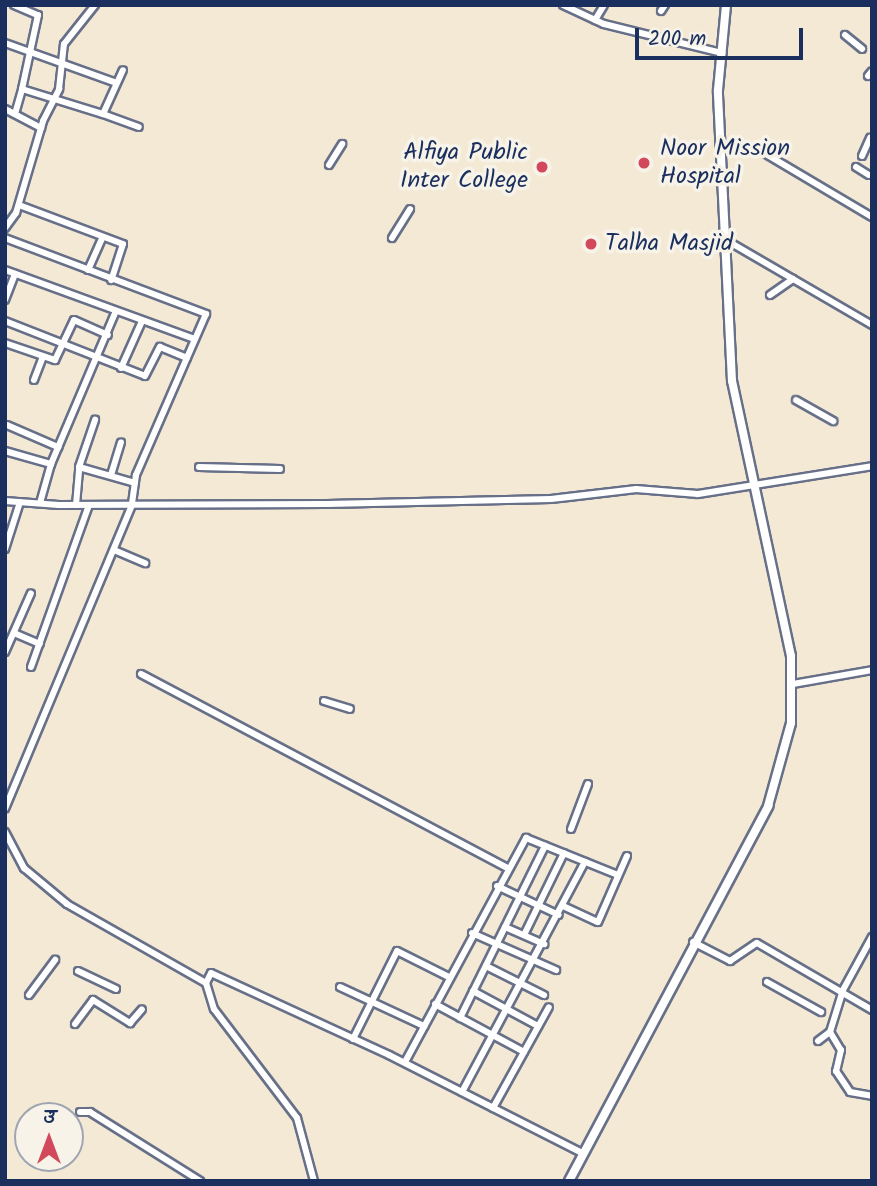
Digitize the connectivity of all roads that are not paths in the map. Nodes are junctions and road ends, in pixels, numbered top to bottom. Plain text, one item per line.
1 (13, 5) edge
2 (95, 5) edge
3 (604, 5) edge
4 (726, 5) edge
5 (567, 6) edge
6 (26, 8) edge
7 (595, 20) junction
8 (845, 35) dead end
9 (5, 43) edge
10 (862, 49) dead end
11 (722, 53) junction
12 (29, 54) junction
13 (61, 67) junction
14 (123, 70) dead end
15 (114, 82) junction
16 (22, 89) junction
17 (54, 99) junction
18 (5, 109) edge
19 (15, 114) junction
20 (103, 114) junction
21 (139, 127) dead end
22 (41, 128) junction
23 (870, 138) edge
24 (342, 144) dead end
25 (721, 147) junction
26 (862, 156) dead end
27 (329, 165) dead end
28 (856, 167) dead end
29 (869, 176) dead end
30 (19, 205) junction
31 (410, 209) dead end
32 (872, 217) edge
33 (5, 228) edge
34 (5, 238) edge
35 (102, 238) junction
36 (392, 238) dead end
37 (726, 240) junction
38 (5, 270) edge
39 (88, 271) junction
40 (15, 274) junction
41 (793, 279) junction
42 (111, 280) junction
43 (770, 295) dead end
44 (5, 300) edge
45 (116, 311) junction
46 (5, 321) edge
47 (142, 321) junction
48 (872, 325) edge
49 (108, 335) junction
50 (195, 339) junction
51 (64, 342) junction
52 (5, 343) edge
53 (43, 357) junction
54 (99, 357) junction
55 (187, 358) junction
56 (121, 368) junction
57 (34, 380) dead end
58 (796, 400) dead end
59 (95, 420) dead end
60 (833, 421) dead end
61 (7, 425) dead end
62 (121, 443) dead end
63 (58, 447) junction
64 (5, 451) edge
65 (51, 464) junction
66 (872, 466) edge
67 (79, 467) junction
68 (199, 467) dead end
69 (280, 469) dead end
70 (111, 475) junction
71 (135, 482) junction
72 (757, 484) junction
73 (5, 501) edge
74 (20, 502) junction
75 (40, 503) junction
76 (76, 505) junction
77 (89, 505) junction
78 (132, 505) junction
79 (5, 549) edge
80 (114, 550) junction
81 (145, 563) dead end
82 (31, 593) dead end
83 (14, 632) junction
84 (40, 645) junction
85 (5, 652) edge
86 (31, 667) dead end
87 (872, 670) edge
88 (141, 674) dead end
89 (793, 684) junction
90 (324, 701) dead end
91 (350, 709) dead end
92 (588, 784) dead end
93 (5, 809) edge
94 (570, 829) dead end
95 (5, 832) edge
96 (545, 846) junction
97 (564, 853) junction
98 (626, 856) dead end
99 (584, 862) junction
100 (506, 867) junction
101 (618, 875) junction
102 (496, 886) junction
103 (520, 897) junction
104 (538, 905) junction
105 (563, 906) junction
106 (559, 915) junction
107 (505, 927) junction
108 (472, 933) junction
109 (524, 935) junction
110 (872, 937) edge
111 (692, 942) junction
112 (497, 944) junction
113 (544, 944) junction
114 (55, 960) dead end
115 (535, 961) junction
116 (486, 966) junction
117 (556, 970) dead end
118 (78, 971) dead end
119 (449, 976) junction
120 (767, 982) dead end
121 (206, 984) junction
122 (522, 984) junction
123 (341, 987) dead end
124 (116, 989) dead end
125 (843, 990) junction
126 (473, 991) junction
127 (29, 995) dead end
128 (544, 995) dead end
129 (373, 1002) junction
130 (435, 1004) junction
131 (549, 1007) dead end
132 (142, 1010) dead end
133 (508, 1010) junction
134 (872, 1010) edge
135 (821, 1012) dead end
136 (460, 1018) junction
137 (75, 1024) dead end
138 (424, 1026) junction
139 (538, 1026) junction
140 (830, 1032) junction
141 (494, 1036) junction
142 (354, 1039) junction
143 (818, 1041) dead end
144 (524, 1052) junction
145 (405, 1062) junction
146 (462, 1092) junction
147 (872, 1096) edge
148 (493, 1108) junction
149 (84, 1112) edge
150 (582, 1153) junction
151 (200, 1181) edge
152 (314, 1181) edge
153 (569, 1181) edge

1 - 6 street
2 - 13 street
3 - 7 street
4 - 11 street
5 - 7 street
6 - 12 street
7 - 11 street
8 - 10 street
9 - 12 street
11 - 25 street
12 - 13 street
12 - 16 street
13 - 15 street
13 - 17 street
14 - 15 street
15 - 20 street
16 - 17 street
16 - 19 street
17 - 20 street
17 - 22 street
18 - 19 street
19 - 22 street
20 - 21 street
22 - 30 street
23 - 26 street
24 - 27 street
25 - 32 street
25 - 37 street
28 - 29 street
30 - 33 street
30 - 35 street
31 - 36 street
34 - 39 street
35 - 39 street
35 - 42 street
37 - 41 street
37 - 72 street
38 - 40 street
39 - 42 street
40 - 44 street
40 - 45 street
41 - 43 street
41 - 48 street
42 - 50 street
45 - 47 street
45 - 49 street
46 - 51 street
47 - 50 street
47 - 56 street
49 - 51 street
49 - 54 street
50 - 55 street
51 - 53 street
51 - 54 street
52 - 53 street
53 - 57 street
54 - 56 street
54 - 63 street
55 - 56 street
55 - 71 street
58 - 60 street
59 - 67 street
61 - 63 street
62 - 70 street
63 - 65 street
64 - 65 street
65 - 75 street
66 - 72 street
67 - 70 street
67 - 76 street
68 - 69 street
70 - 71 street
71 - 78 street
72 - 78 street
72 - 89 street
73 - 74 street
74 - 75 street
74 - 79 street
75 - 76 street
76 - 77 street
77 - 78 street
77 - 84 street
78 - 80 street
80 - 81 street
80 - 93 street
82 - 83 street
83 - 84 street
83 - 85 street
84 - 86 street
87 - 89 street
88 - 100 street
89 - 111 street
90 - 91 street
92 - 94 street
95 - 121 street
96 - 97 street
96 - 100 street
96 - 103 street
97 - 99 street
97 - 104 street
98 - 101 street
99 - 101 street
99 - 105 street
100 - 102 street
101 - 105 street
102 - 103 street
102 - 108 street
103 - 104 street
103 - 107 street
104 - 106 street
104 - 109 street
105 - 106 street
106 - 113 street
107 - 109 street
107 - 112 street
108 - 112 street
108 - 119 street
109 - 113 street
110 - 125 street
111 - 125 street
111 - 150 street
112 - 115 street
112 - 116 street
113 - 115 street
114 - 127 street
115 - 117 street
115 - 122 street
116 - 122 street
116 - 126 street
118 - 124 street
119 - 129 street
119 - 130 street
120 - 135 street
121 - 142 street
121 - 152 street
122 - 128 street
122 - 133 street
123 - 129 street
125 - 134 street
125 - 140 street
126 - 133 street
126 - 136 street
129 - 138 street
129 - 142 street
130 - 136 street
130 - 138 street
131 - 139 street
132 - 137 street
133 - 139 street
133 - 141 street
136 - 141 street
138 - 145 street
139 - 144 street
140 - 143 street
140 - 147 street
141 - 144 street
141 - 146 street
142 - 145 street
144 - 148 street
145 - 146 street
146 - 148 street
148 - 150 street
149 - 151 street
150 - 153 street

